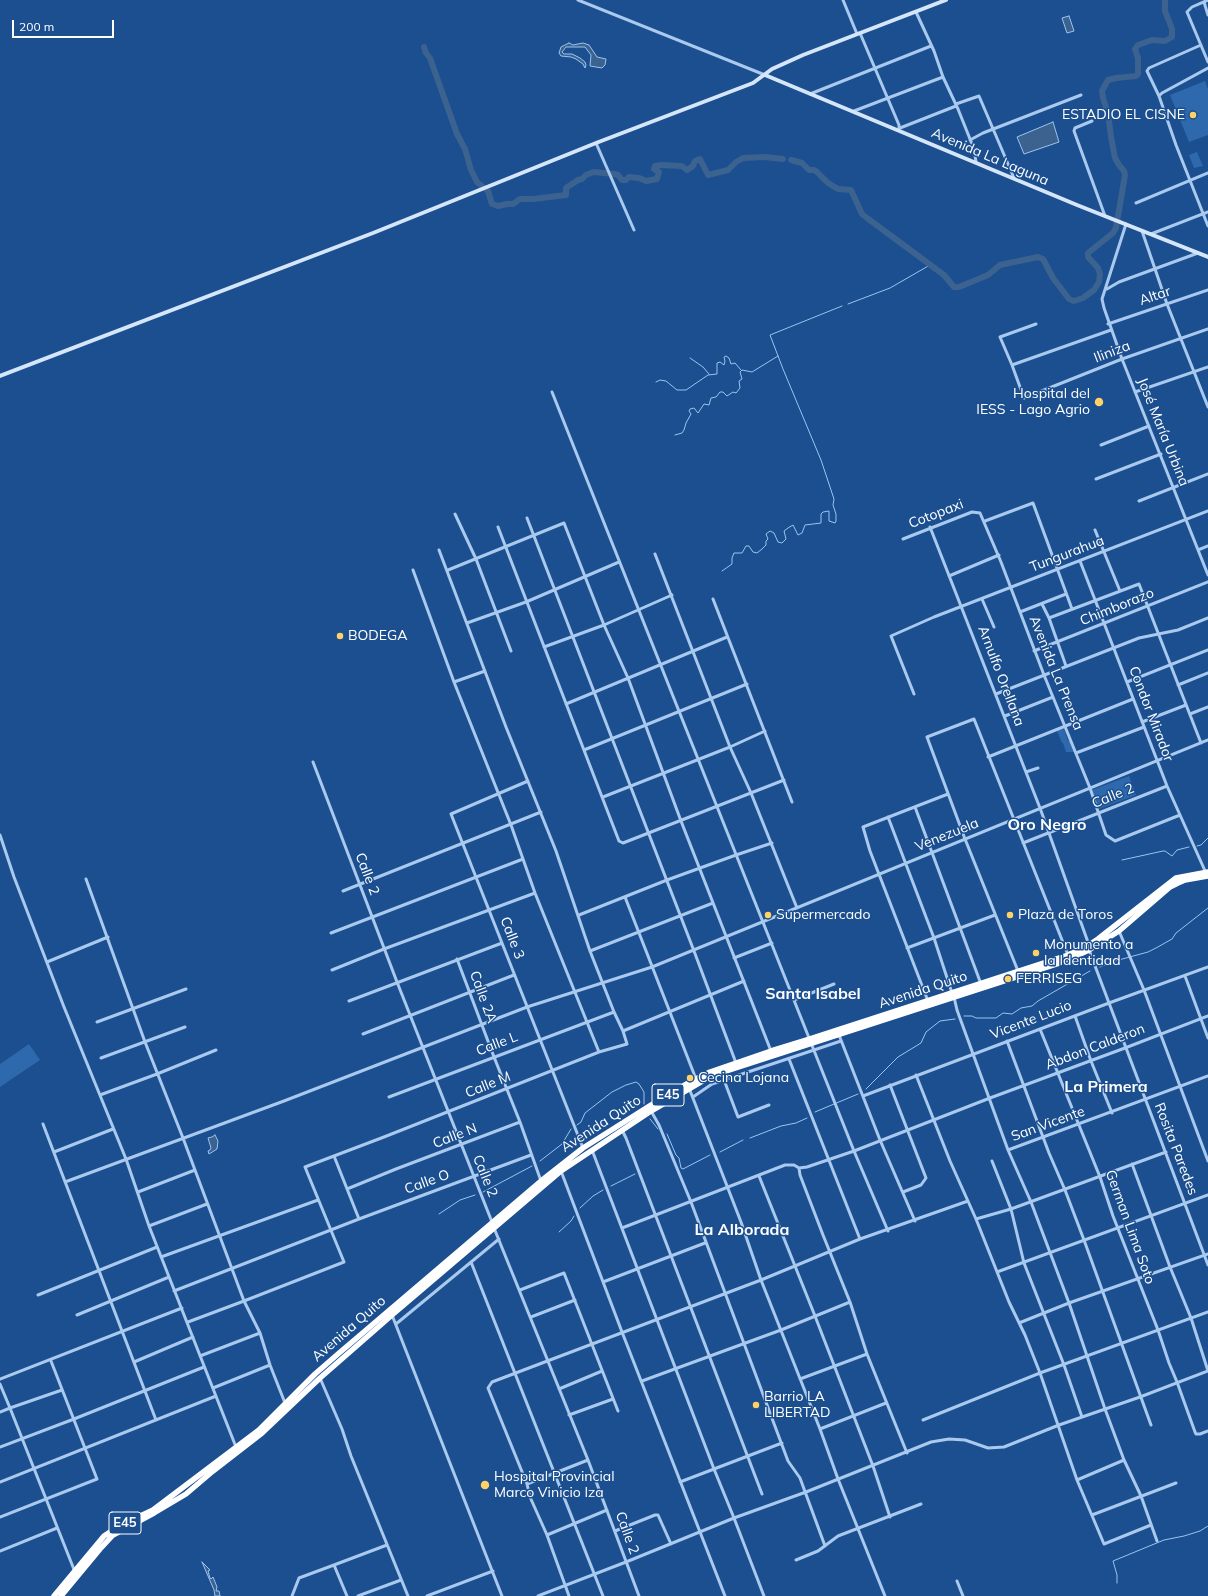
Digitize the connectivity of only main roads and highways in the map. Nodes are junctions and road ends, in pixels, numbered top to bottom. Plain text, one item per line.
1 (1207, 874) edge
2 (1089, 948) junction
3 (953, 995) junction
4 (812, 1045) junction
5 (493, 1225) junction
6 (212, 1469) junction
7 (54, 1596) edge
8 (61, 1596) edge

1 - 2 highway, Avenida Quito / E45
1 - 2 highway, Avenida Quito / E45
2 - 3 highway, Avenida Quito / E45
2 - 3 highway, Avenida Quito / E45
3 - 4 highway, Avenida Quito / E45
3 - 4 highway, Avenida Quito / E45
4 - 5 highway, Avenida Quito / E45
4 - 5 highway, Avenida Quito / E45
5 - 6 highway, Avenida Quito / E45
5 - 6 highway, Avenida Quito / E45
6 - 7 highway, E45
6 - 8 highway, E45

